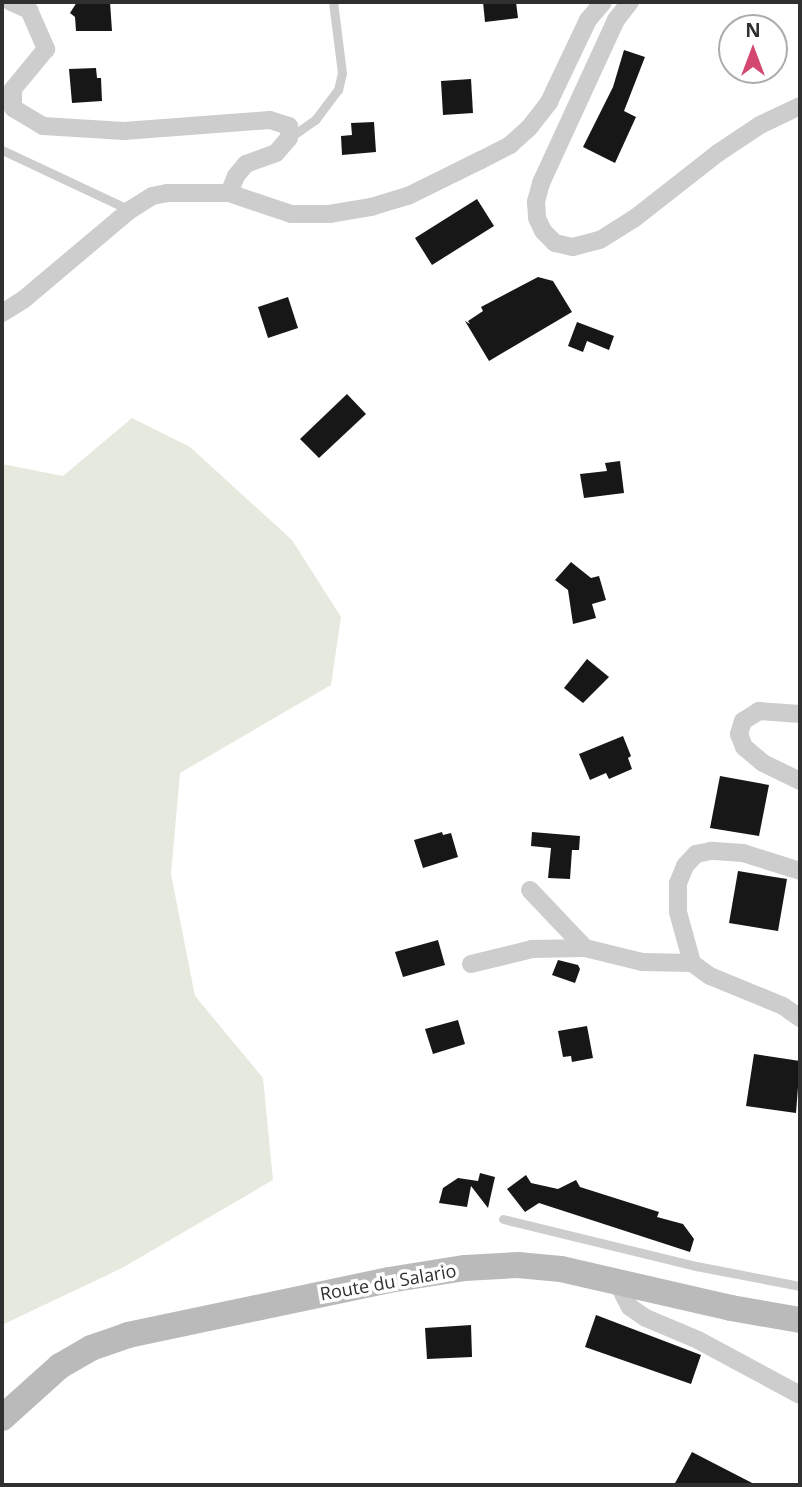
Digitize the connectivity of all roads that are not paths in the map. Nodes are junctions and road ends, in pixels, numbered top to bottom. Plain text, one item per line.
1 (11, 2) edge
2 (333, 2) edge
3 (603, 2) edge
4 (627, 3) edge
5 (800, 106) edge
6 (289, 138) junction
7 (2, 150) edge
8 (229, 193) junction
9 (130, 209) junction
10 (2, 313) edge
11 (800, 715) edge
12 (800, 781) edge
13 (800, 872) edge
14 (530, 890) dead end
15 (585, 948) junction
16 (692, 963) junction
17 (471, 964) dead end
18 (800, 1018) edge
19 (503, 1219) dead end
20 (617, 1282) junction
21 (800, 1286) edge
22 (800, 1320) edge
23 (800, 1395) edge
24 (2, 1418) edge

1 - 6 street
2 - 6 lane
3 - 8 street
4 - 5 street
6 - 8 street
7 - 9 lane
8 - 9 street
9 - 10 street
11 - 12 street
13 - 16 street
14 - 15 street
15 - 16 street
15 - 17 street
16 - 18 street
19 - 21 lane
20 - 22 main road, Route du Salario
20 - 23 street
20 - 24 main road, Route du Salario

